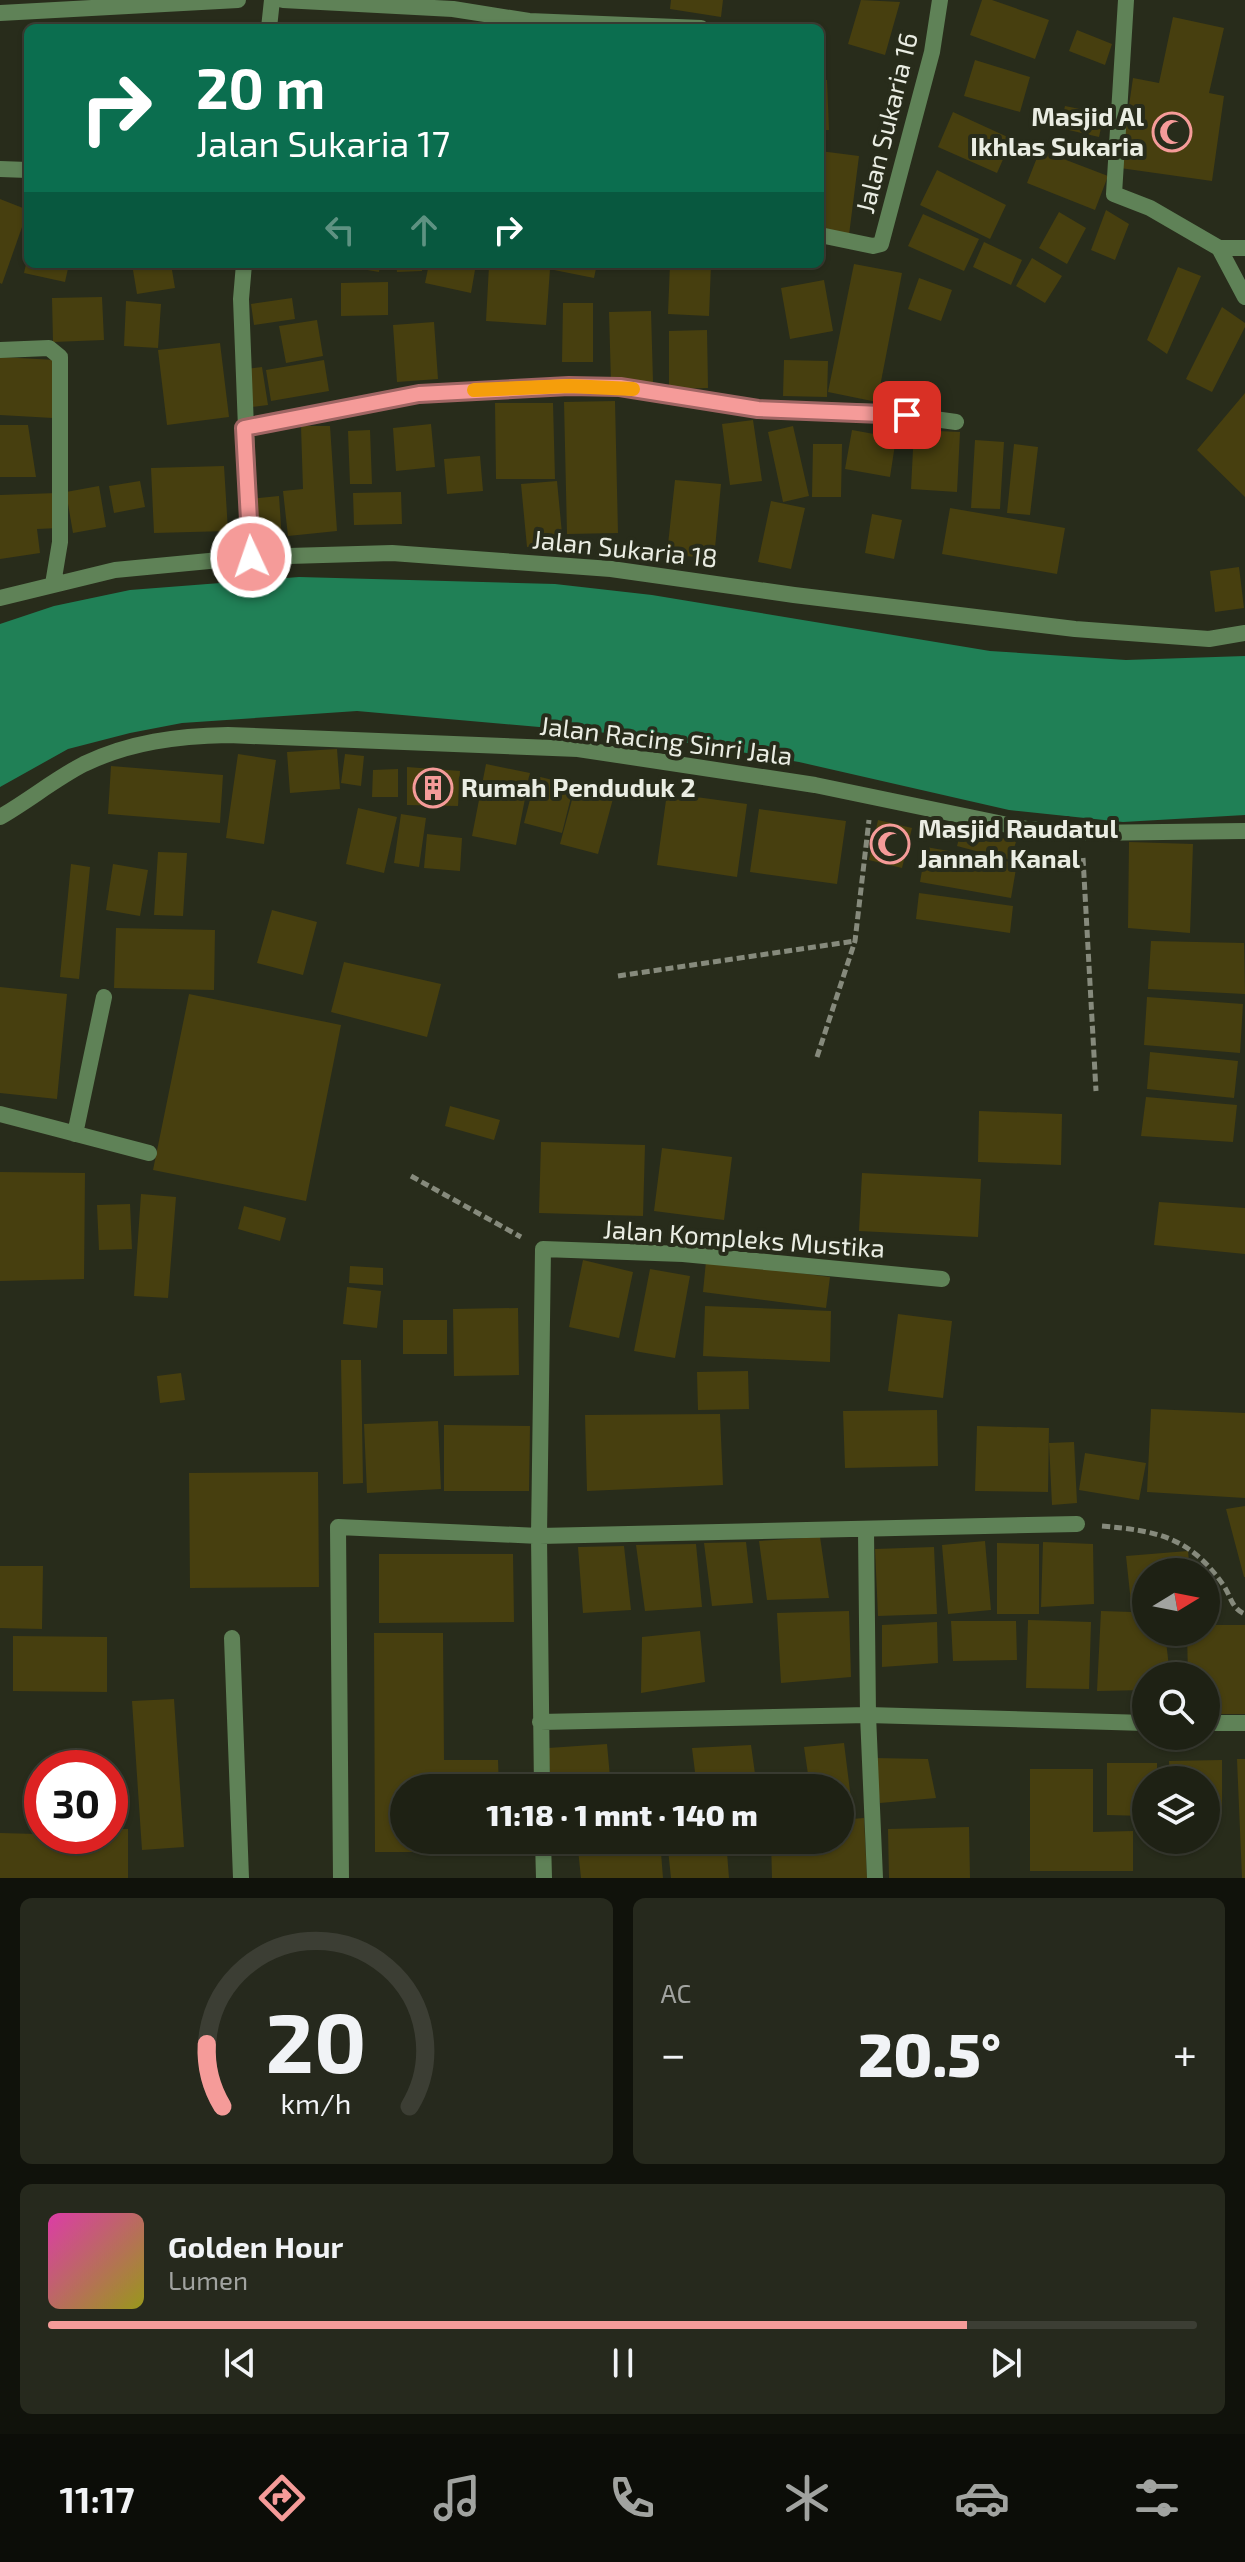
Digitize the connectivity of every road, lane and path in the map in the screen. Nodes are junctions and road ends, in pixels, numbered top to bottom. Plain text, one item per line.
1 (238, 0) edge
2 (272, 0) edge
3 (283, 0) edge
4 (940, 0) edge
5 (1126, 0) edge
6 (0, 13) edge
7 (269, 24) edge
8 (603, 24) edge
9 (0, 169) edge
10 (24, 170) edge
11 (824, 236) edge
12 (1219, 248) junction
13 (1245, 248) edge
14 (244, 268) edge
15 (1245, 297) edge
16 (0, 350) edge
17 (956, 422) dead end
18 (244, 428) junction
19 (251, 557) junction
20 (53, 584) junction
21 (0, 598) edge
22 (1245, 633) edge
23 (871, 799) junction
24 (0, 817) edge
25 (1245, 831) edge
26 (1082, 833) junction
27 (855, 941) junction
28 (618, 976) dead end
29 (104, 997) dead end
30 (817, 1057) dead end
31 (1096, 1091) dead end
32 (0, 1114) edge
33 (75, 1134) junction
34 (149, 1153) dead end
35 (411, 1176) dead end
36 (543, 1249) junction
37 (942, 1279) dead end
38 (1077, 1524) joint
39 (866, 1531) junction
40 (539, 1536) junction
41 (1245, 1614) edge
42 (232, 1638) dead end
43 (868, 1715) junction
44 (540, 1722) junction
45 (1132, 1723) edge
46 (1220, 1723) edge
47 (1245, 1723) edge
48 (542, 1774) edge
49 (543, 1854) edge
50 (241, 1878) edge
51 (341, 1878) edge
52 (544, 1878) edge
53 (875, 1878) edge

1 - 6 street
2 - 7 street
3 - 8 street
4 - 11 street, Jalan Sukaria 16
5 - 12 street
9 - 10 street
12 - 13 street
12 - 15 street
14 - 18 street
16 - 20 street
17 - 18 street
18 - 19 street
19 - 20 street, Jalan Sukaria 18
19 - 22 street, Jalan Sukaria 18
20 - 21 street, Jalan Sukaria 18
23 - 24 street, Jalan Racing Sinri Jala
23 - 26 street, Jalan Racing Sinri Jala
23 - 27 path
25 - 26 street, Jalan Racing Sinri Jala
26 - 31 path
27 - 28 path
27 - 30 path
29 - 33 street
32 - 33 street
33 - 34 street
35 - 36 path
36 - 37 street, Jalan Kompleks Mustika
36 - 40 street
38 - 39 street
38 - 41 path
39 - 40 street
39 - 43 street
40 - 44 street
40 - 51 street
42 - 50 street
43 - 44 street
43 - 45 street
43 - 53 street
44 - 48 street
46 - 47 street
49 - 52 street

